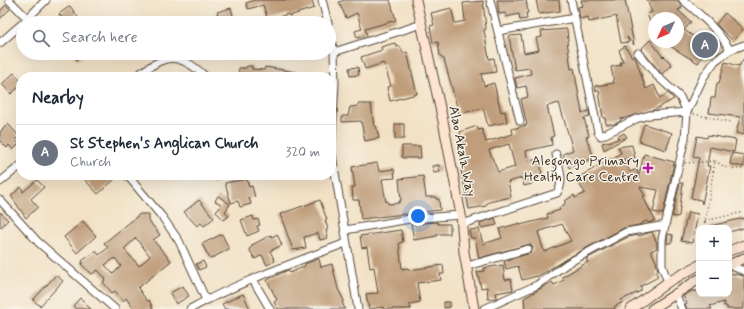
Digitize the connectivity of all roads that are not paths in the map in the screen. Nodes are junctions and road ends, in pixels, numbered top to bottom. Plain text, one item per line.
1 (9, 0) edge
2 (46, 0) edge
3 (322, 0) edge
4 (416, 0) edge
5 (490, 0) edge
6 (571, 0) edge
7 (683, 0) edge
8 (21, 16) edge
9 (31, 16) edge
10 (326, 16) edge
11 (575, 18) junction
12 (422, 24) junction
13 (16, 30) edge
14 (498, 31) junction
15 (0, 43) edge
16 (744, 45) edge
17 (730, 50) junction
18 (336, 51) edge
19 (638, 53) dead end
20 (160, 60) edge
21 (179, 60) edge
22 (334, 60) edge
23 (142, 72) edge
24 (200, 72) edge
25 (335, 72) edge
26 (687, 112) junction
27 (520, 121) dead end
28 (556, 154) dead end
29 (16, 169) edge
30 (336, 178) edge
31 (131, 180) edge
32 (0, 182) edge
33 (0, 200) edge
34 (462, 219) junction
35 (666, 224) junction
36 (345, 230) junction
37 (346, 244) junction
38 (744, 245) edge
39 (528, 249) dead end
40 (732, 250) edge
41 (744, 258) edge
42 (732, 264) edge
43 (467, 266) junction
44 (732, 266) edge
45 (696, 267) edge
46 (744, 271) edge
47 (253, 280) junction
48 (696, 281) edge
49 (668, 282) junction
50 (675, 293) junction
51 (206, 300) junction
52 (115, 309) edge
53 (190, 309) edge
54 (270, 309) edge
55 (358, 309) edge
56 (474, 309) edge
57 (484, 309) edge
58 (631, 309) edge
59 (652, 309) edge
60 (682, 309) edge

1 - 8 street
2 - 9 street
3 - 10 street
4 - 12 street, Alao Akala Way
5 - 14 street
6 - 11 street
7 - 17 street
11 - 14 street
11 - 26 street
12 - 18 street
12 - 34 street, Alao Akala Way
13 - 15 street
14 - 27 street
16 - 17 street
17 - 26 street
19 - 26 street
20 - 23 street
21 - 24 street
22 - 25 street
26 - 35 street
28 - 34 street
29 - 32 street
30 - 36 street
31 - 51 street
33 - 52 street
34 - 36 street
34 - 43 street, Alao Akala Way
35 - 49 street
35 - 57 street
36 - 37 street
37 - 47 street
37 - 55 street
38 - 40 street
39 - 43 street
41 - 42 street
43 - 56 street, Alao Akala Way
44 - 46 street
45 - 49 street
47 - 51 street
47 - 54 street
48 - 50 street
49 - 58 street
50 - 59 street
50 - 60 street
51 - 53 street

